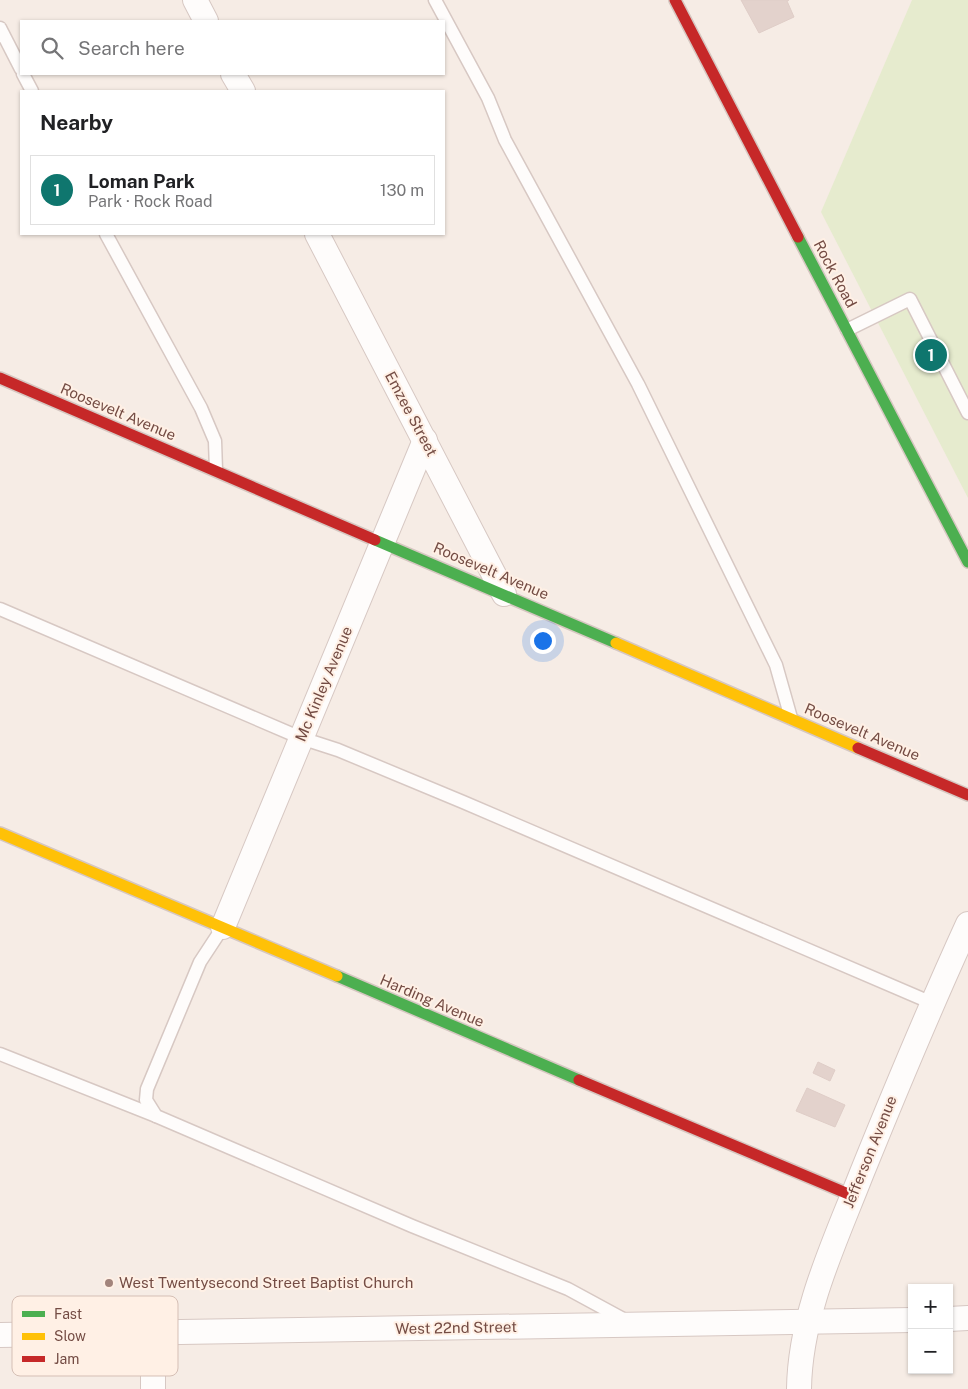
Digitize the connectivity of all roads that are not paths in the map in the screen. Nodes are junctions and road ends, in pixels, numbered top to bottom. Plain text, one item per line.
1 (195, 0) edge
2 (435, 0) edge
3 (675, 0) edge
4 (205, 20) edge
5 (0, 28) edge
6 (20, 67) edge
7 (24, 75) edge
8 (234, 75) edge
9 (32, 90) edge
10 (241, 90) edge
11 (107, 235) edge
12 (318, 235) edge
13 (847, 330) junction
14 (0, 378) edge
15 (968, 413) edge
16 (425, 440) junction
17 (216, 470) junction
18 (383, 541) junction
19 (968, 562) edge
20 (504, 594) junction
21 (0, 609) edge
22 (791, 718) junction
23 (301, 738) junction
24 (968, 795) edge
25 (0, 833) edge
26 (968, 924) edge
27 (222, 927) junction
28 (932, 1003) junction
29 (0, 1054) edge
30 (156, 1116) junction
31 (853, 1196) junction
32 (968, 1318) edge
33 (953, 1319) edge
34 (908, 1320) edge
35 (808, 1322) junction
36 (635, 1325) junction
37 (178, 1333) edge
38 (153, 1376) edge
39 (153, 1389) edge
40 (799, 1389) edge

1 - 4 street
2 - 22 lane
3 - 13 street, Rock Road
5 - 6 lane
7 - 9 lane
8 - 10 street
11 - 17 lane
12 - 16 street, Emzee Street
13 - 15 lane
13 - 19 street, Rock Road
14 - 17 street, Roosevelt Avenue
16 - 18 street, Mc Kinley Avenue
16 - 20 street, Emzee Street
17 - 18 street, Roosevelt Avenue
18 - 20 street, Roosevelt Avenue
18 - 23 street, Mc Kinley Avenue
20 - 22 street, Roosevelt Avenue
21 - 23 lane
22 - 24 street, Roosevelt Avenue
23 - 27 street, Mc Kinley Avenue
23 - 28 lane
25 - 27 street, Harding Avenue
26 - 28 street, Jefferson Avenue
27 - 30 lane
27 - 31 street, Harding Avenue
28 - 31 street, Jefferson Avenue
29 - 30 lane
30 - 36 lane
31 - 35 street, Jefferson Avenue
32 - 33 street
34 - 35 street, West 22nd Street
35 - 36 street, West 22nd Street
35 - 40 street, Jefferson Avenue
36 - 37 street, West 22nd Street
38 - 39 street

